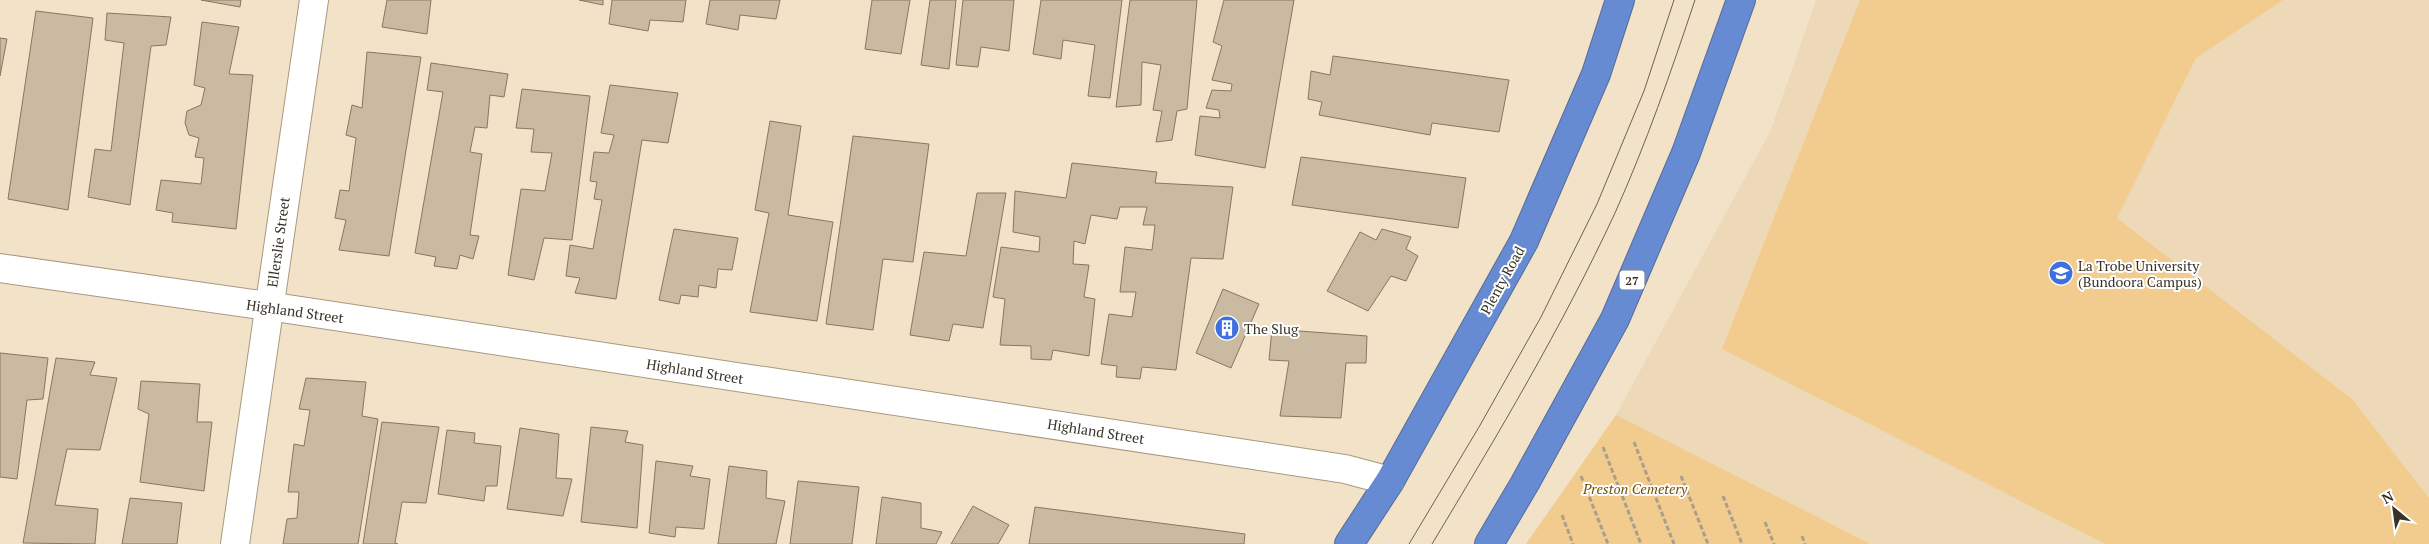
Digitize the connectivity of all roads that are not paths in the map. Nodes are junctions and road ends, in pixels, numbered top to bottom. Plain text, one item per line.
1 (314, 0) edge
2 (1620, 0) edge
3 (1741, 0) edge
4 (0, 268) edge
5 (268, 306) junction
6 (1390, 481) junction
7 (234, 544) edge
8 (1349, 544) edge
9 (1489, 544) edge

1 - 5 street, Ellerslie Street
2 - 6 highway, Plenty Road
3 - 9 highway, 27
4 - 5 street, Highland Street
5 - 6 street, Highland Street
5 - 7 street, Ellerslie Street
6 - 8 highway, Plenty Road

